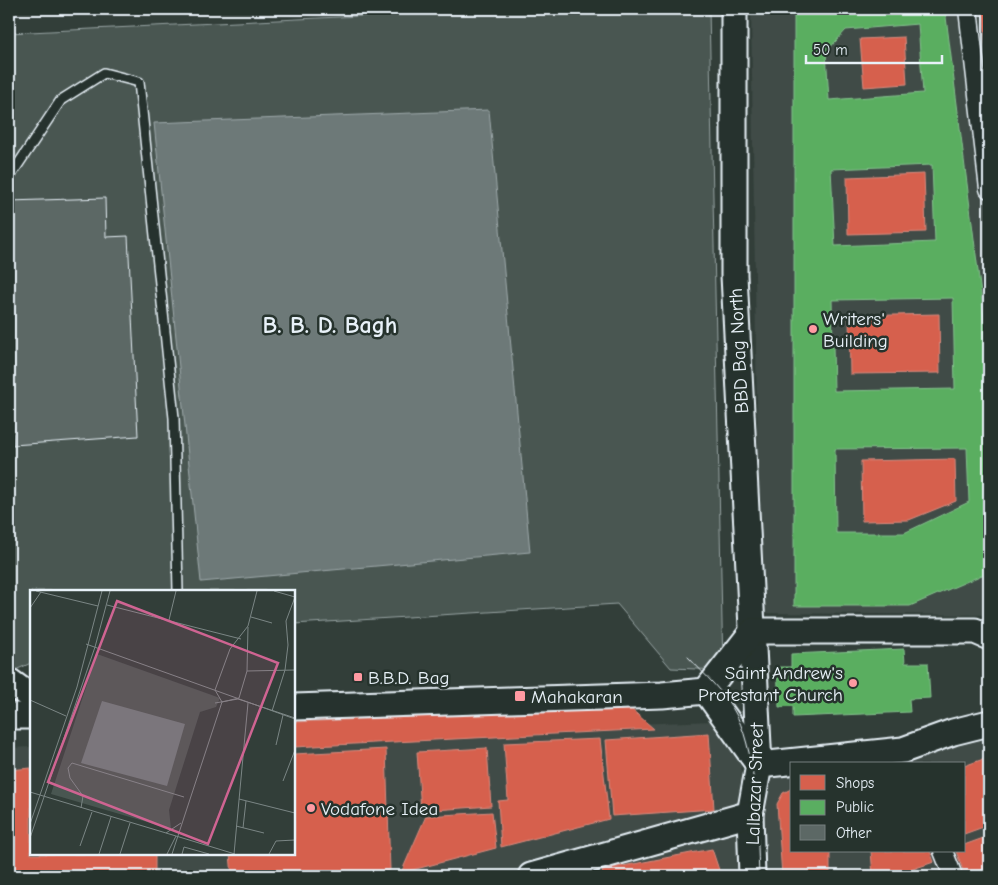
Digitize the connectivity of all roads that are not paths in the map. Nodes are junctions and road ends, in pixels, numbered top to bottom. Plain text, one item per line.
1 (734, 9) edge
2 (968, 9) edge
3 (9, 178) edge
4 (989, 189) edge
5 (178, 590) edge
6 (753, 631) junction
7 (989, 638) edge
8 (9, 681) edge
9 (706, 691) junction
10 (756, 692) joint
11 (30, 696) edge
12 (295, 707) edge
13 (9, 716) edge
14 (30, 716) edge
15 (989, 723) edge
16 (906, 757) edge
17 (814, 762) edge
18 (790, 763) edge
19 (759, 765) junction
20 (750, 814) junction
21 (943, 852) edge
22 (531, 876) edge
23 (752, 876) edge
24 (953, 876) edge

1 - 6 main road, BBD Bag North
2 - 4 street
3 - 5 lane
6 - 7 main road
6 - 9 main road
6 - 10 main road, BBD Bag North
8 - 11 main road
9 - 12 main road
9 - 19 main road
10 - 19 main road, Lalbazar Street
13 - 14 main road
15 - 16 main road
16 - 17 main road
18 - 19 main road
19 - 20 main road, Lalbazar Street
20 - 22 main road
20 - 23 main road, Lalbazar Street
21 - 24 street

